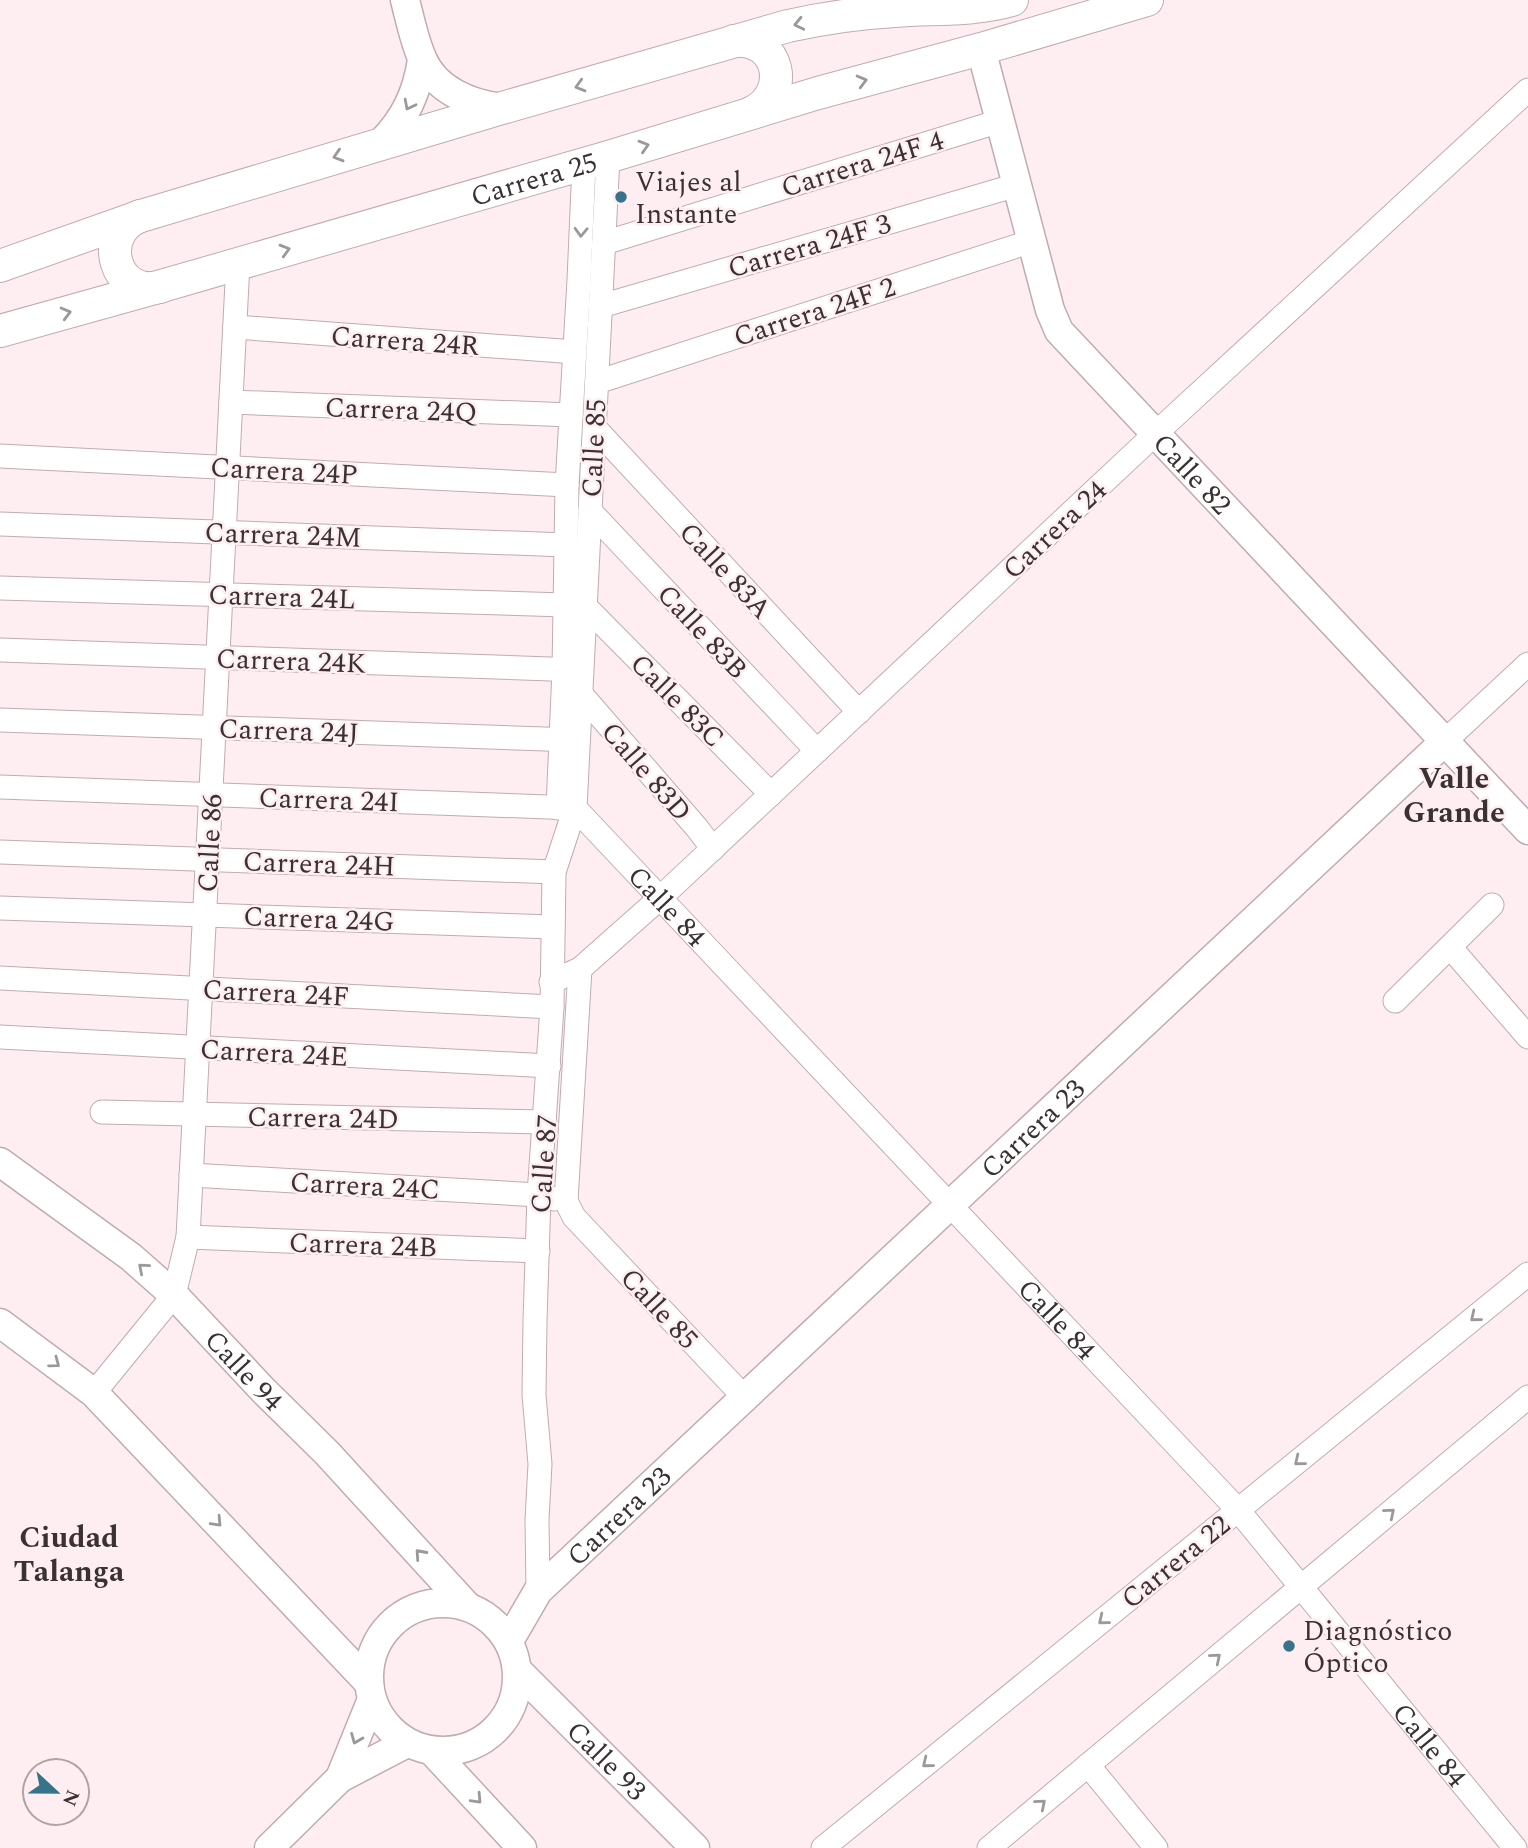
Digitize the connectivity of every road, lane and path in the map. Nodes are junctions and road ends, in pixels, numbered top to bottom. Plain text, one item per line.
1 (405, 0) edge
2 (1012, 0) edge
3 (1147, 0) edge
4 (734, 41) junction
5 (981, 49) junction
6 (422, 60) junction
7 (1528, 90) edge
8 (502, 108) junction
9 (751, 113) junction
10 (1000, 121) junction
11 (381, 143) junction
12 (596, 160) junction
13 (1017, 185) junction
14 (141, 216) junction
15 (1032, 242) junction
16 (604, 243) junction
17 (238, 263) junction
18 (0, 266) edge
19 (165, 285) junction
20 (601, 306) junction
21 (235, 327) junction
22 (0, 331) edge
23 (575, 352) junction
24 (597, 382) junction
25 (231, 402) junction
26 (571, 415) junction
27 (594, 428) junction
28 (1155, 434) junction
29 (0, 456) edge
30 (228, 467) junction
31 (567, 485) junction
32 (590, 511) junction
33 (0, 524) edge
34 (225, 531) junction
35 (566, 545) junction
36 (0, 588) edge
37 (221, 594) junction
38 (575, 606) junction
39 (0, 650) edge
40 (218, 657) junction
41 (1528, 664) edge
42 (573, 670) junction
43 (580, 694) junction
44 (859, 712) junction
45 (0, 720) edge
46 (215, 727) junction
47 (570, 740) junction
48 (1444, 742) junction
49 (817, 751) junction
50 (0, 788) edge
51 (771, 794) junction
52 (211, 795) junction
53 (567, 808) junction
54 (1528, 830) edge
55 (713, 849) junction
56 (0, 852) edge
57 (208, 859) junction
58 (554, 872) junction
59 (660, 898) junction
60 (1492, 905) dead end
61 (0, 908) edge
62 (205, 914) junction
63 (553, 927) junction
64 (1450, 947) junction
65 (580, 969) junction
66 (0, 978) edge
67 (551, 982) junction
68 (201, 988) junction
69 (1395, 1000) dead end
70 (552, 1007) junction
71 (0, 1037) edge
72 (1528, 1037) edge
73 (198, 1048) junction
74 (549, 1066) junction
75 (102, 1112) dead end
76 (195, 1115) junction
77 (545, 1122) junction
78 (0, 1162) edge
79 (191, 1175) junction
80 (540, 1195) junction
81 (950, 1205) junction
82 (570, 1209) junction
83 (188, 1237) junction
84 (538, 1251) junction
85 (1528, 1274) edge
86 (174, 1295) junction
87 (0, 1323) edge
88 (94, 1393) junction
89 (1528, 1397) edge
90 (745, 1398) junction
91 (1238, 1510) junction
92 (1301, 1587) junction
93 (538, 1591) junction
94 (470, 1606) junction
95 (509, 1641) junction
96 (518, 1671) junction
97 (370, 1691) junction
98 (419, 1747) junction
99 (1088, 1765) junction
100 (340, 1778) junction
101 (269, 1848) edge
102 (522, 1848) edge
103 (695, 1848) edge
104 (823, 1848) edge
105 (989, 1848) edge
106 (1156, 1848) edge
107 (1515, 1848) edge

1 - 6 street
2 -> 4 main road
3 - 5 main road, Carrera 25
4 -> 8 main road
4 - 9 main road
9 -> 5 main road, Carrera 25
5 - 10 street, Calle 82
6 - 8 street
6 -> 11 street
7 - 28 street, Carrera 24
8 - 11 main road
12 -> 9 main road, Carrera 25
10 - 13 street, Calle 82
10 - 16 street, Carrera 24F 4
11 -> 14 main road
12 - 16 street, Calle 85
17 -> 12 main road, Carrera 25
12 -> 23 street
13 - 15 street, Calle 82
13 - 20 street, Carrera 24F 3
14 - 18 main road
14 - 19 main road
15 - 24 street, Carrera 24F 2
15 - 28 street, Calle 82
16 - 20 street, Calle 85
17 - 19 main road, Carrera 25
17 - 21 street, Calle 86
22 -> 19 main road, Carrera 25
20 - 24 street, Calle 85
21 - 23 street, Carrera 24R
21 - 25 street, Calle 86
23 - 26 street
24 - 27 street, Calle 85
25 - 26 street, Carrera 24Q
25 - 30 street, Calle 86
26 - 31 street
27 - 32 street, Calle 85
27 - 44 street, Calle 83A
28 - 44 street, Carrera 24
28 - 48 street, Calle 82
29 - 30 street, Carrera 24P
30 - 31 street, Carrera 24P
30 - 34 street, Calle 86
31 - 35 street
32 - 38 street, Calle 85
32 - 49 street, Calle 83B
33 - 34 street, Carrera 24M
34 - 35 street, Carrera 24M
34 - 37 street, Calle 86
35 - 38 street
36 - 37 street, Carrera 24L
37 - 38 street, Carrera 24L
37 - 40 street, Calle 86
38 - 42 street, Calle 85
38 - 51 street, Calle 83C
39 - 40 street, Carrera 24K
40 - 42 street, Carrera 24K
40 - 46 street, Calle 86
41 - 48 street, Carrera 23
42 - 43 street, Calle 85
42 - 47 street
43 - 47 street, Calle 85
43 - 55 street, Calle 83D
44 - 49 street, Carrera 24
45 - 46 street, Carrera 24J
46 - 47 street, Carrera 24J
46 - 52 street, Calle 86
47 - 53 street, Calle 87
48 - 54 street, Calle 82
48 - 81 street, Carrera 23
49 - 51 street, Carrera 24
50 - 52 street, Carrera 24I
51 - 55 street, Carrera 24
52 - 53 street, Carrera 24I
52 - 57 street, Calle 86
53 - 58 street, Calle 87
53 - 59 street, Calle 84
55 - 59 street, Carrera 24
56 - 57 street, Carrera 24H
57 - 58 street, Carrera 24H
57 - 62 street, Calle 86
58 - 63 street, Calle 87
59 - 65 street, Carrera 24
59 - 81 street, Calle 84
60 - 64 street
61 - 62 street, Carrera 24G
62 - 63 street, Carrera 24G
62 - 68 street, Calle 86
63 - 67 street, Calle 87
64 - 69 street
64 - 72 street
65 - 67 street, Carrera 24
65 - 82 street
66 - 68 street, Carrera 24F
67 - 70 street, Calle 87
68 - 70 street, Carrera 24F
68 - 73 street, Calle 86
70 - 74 street, Calle 87
71 - 73 street, Carrera 24E
73 - 74 street, Carrera 24E
73 - 76 street, Calle 86
74 - 77 street, Calle 87
75 - 76 street, Carrera 24D
76 - 77 street, Carrera 24D
76 - 79 street, Calle 86
77 - 80 street, Calle 87
86 -> 78 street, Calle 94
79 - 80 street, Carrera 24C
79 - 83 street, Calle 86
80 - 82 street, Carrera 24C
80 - 84 street, Calle 87
81 - 90 street, Carrera 23
81 - 91 street, Calle 84
82 - 90 street, Calle 85
83 - 84 street, Carrera 24B
83 - 86 street, Calle 86
84 - 93 street, Calle 87
85 -> 91 street, Carrera 22
86 - 88 street, Calle 86
94 -> 86 street, Calle 94
87 -> 88 street
88 -> 97 street
92 -> 89 street
90 - 93 street, Carrera 23
91 - 92 street, Calle 84
91 -> 104 street, Carrera 22
99 -> 92 street
92 - 107 street, Calle 84
93 - 94 street, Carrera 23
93 - 95 street, Carrera 23
94 - 95 street
94 - 97 street
95 - 96 street
96 - 98 street
96 - 103 street, Calle 93
97 - 98 street
97 -> 100 street
98 - 100 street
98 -> 102 street
105 -> 99 street
99 - 106 street
100 - 101 street

